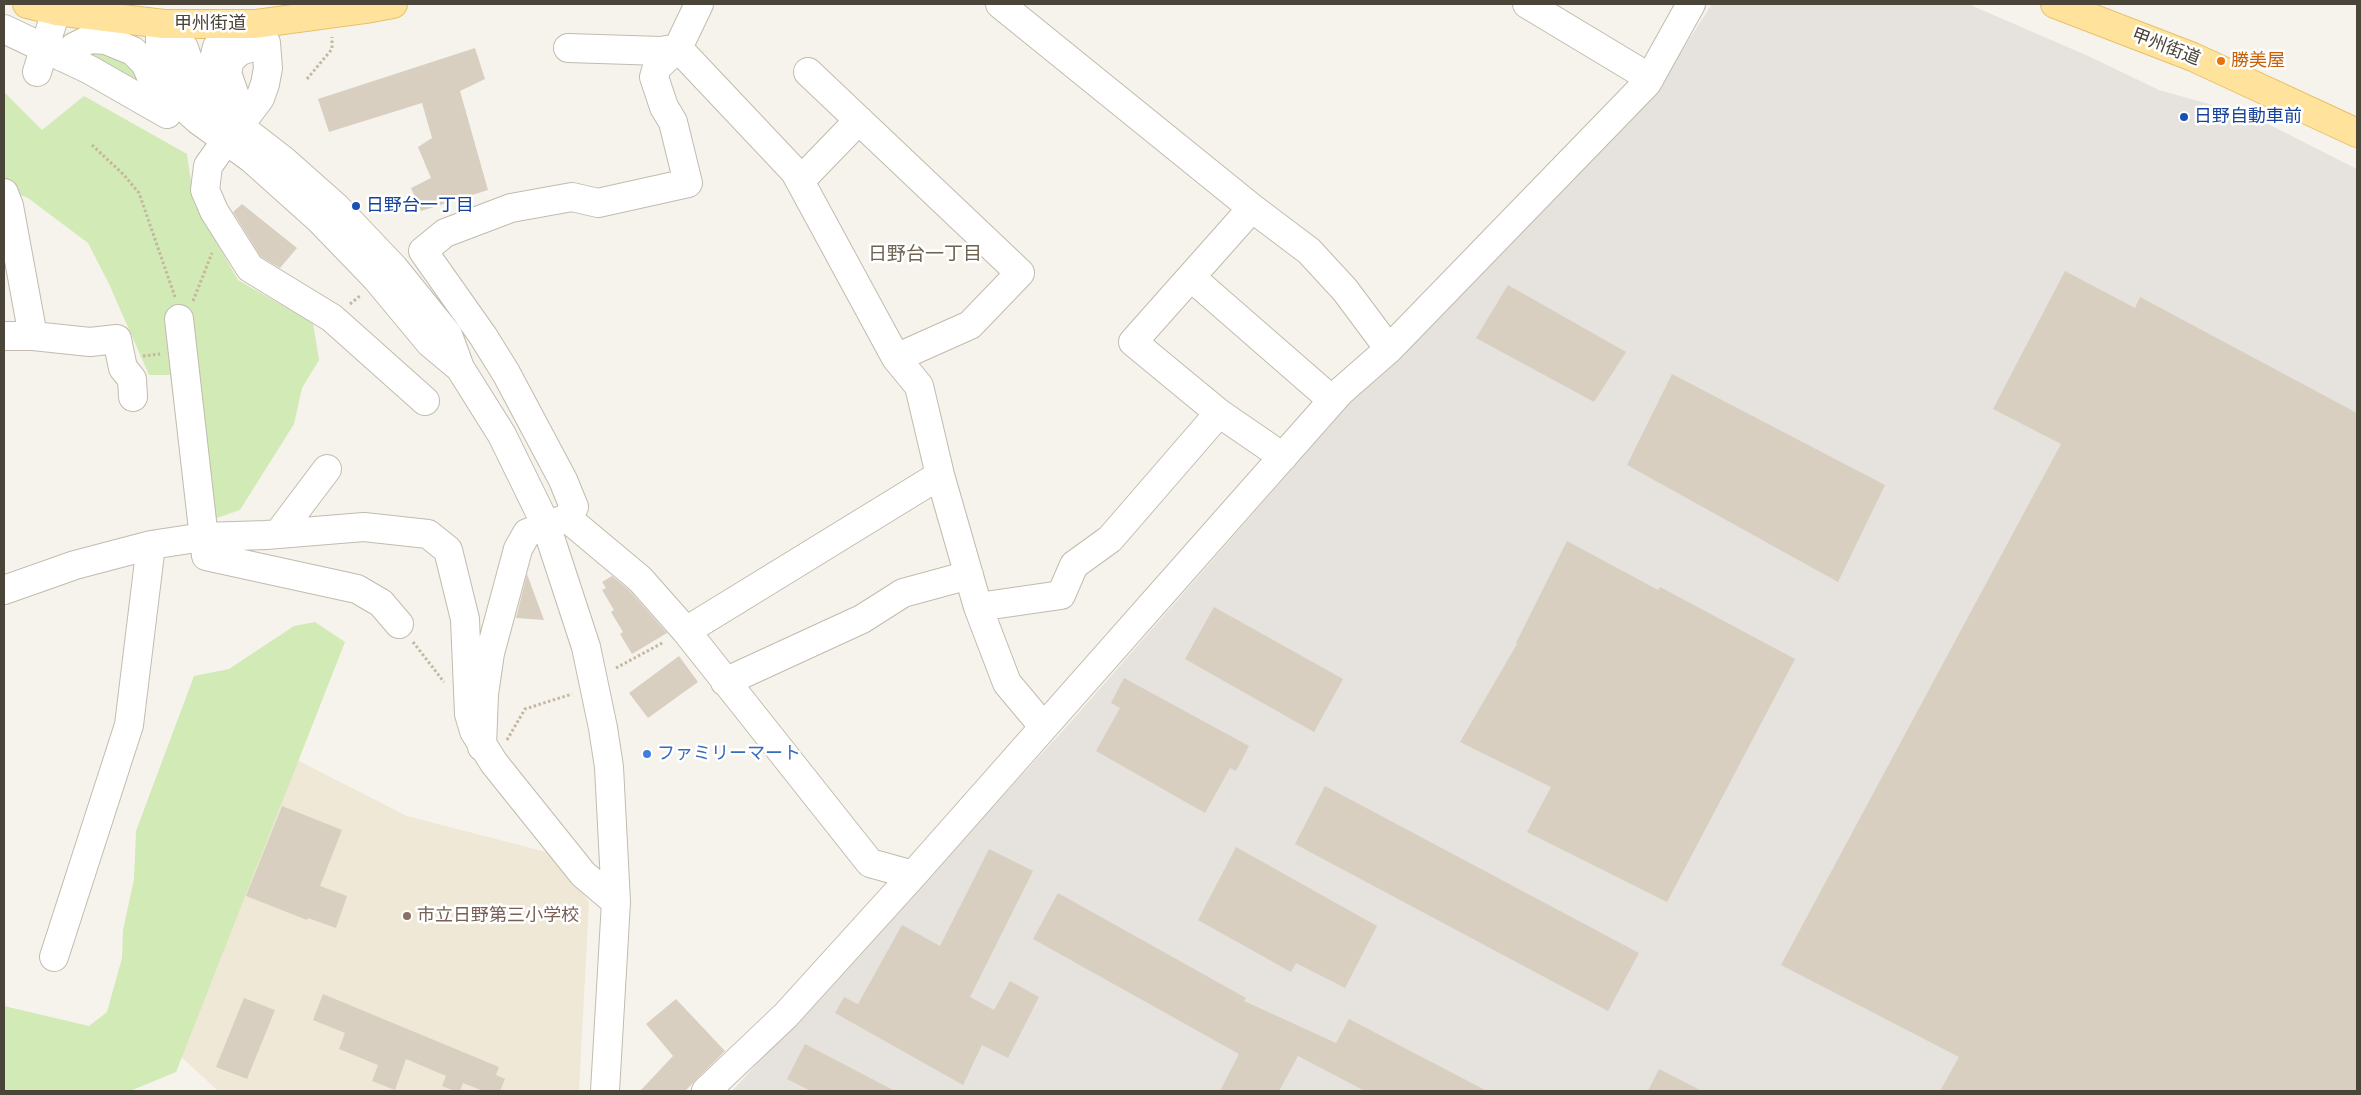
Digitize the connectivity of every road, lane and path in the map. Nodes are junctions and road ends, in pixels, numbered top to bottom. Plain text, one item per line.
1 (27, 4) edge
2 (393, 4) edge
3 (699, 4) edge
4 (1000, 4) edge
5 (1527, 4) edge
6 (1691, 4) edge
7 (2055, 4) edge
8 (56, 11) junction
9 (164, 24) junction
10 (255, 24) junction
11 (4, 29) edge
12 (332, 36) dead end
13 (568, 48) dead end
14 (678, 48) junction
15 (808, 72) dead end
16 (1650, 78) junction
17 (307, 79) dead end
18 (859, 120) junction
19 (237, 126) junction
20 (2357, 133) edge
21 (92, 145) dead end
22 (800, 181) junction
23 (4, 193) edge
24 (1252, 208) junction
25 (223, 225) junction
26 (1192, 278) junction
27 (179, 319) junction
28 (4, 336) edge
29 (33, 336) junction
30 (1389, 348) junction
31 (896, 358) junction
32 (121, 360) junction
33 (133, 397) dead end
34 (1332, 400) junction
35 (425, 401) dead end
36 (1219, 413) junction
37 (1283, 457) junction
38 (327, 469) dead end
39 (940, 475) junction
40 (556, 521) junction
41 (278, 534) junction
42 (203, 537) junction
43 (151, 546) junction
44 (969, 575) junction
45 (4, 590) edge
46 (978, 606) junction
47 (399, 624) joint
48 (686, 631) junction
49 (616, 668) dead end
50 (725, 682) junction
51 (446, 684) dead end
52 (572, 694) dead end
53 (1043, 726) junction
54 (488, 755) junction
55 (913, 875) junction
56 (616, 902) junction
57 (54, 957) dead end
58 (605, 1091) edge
59 (706, 1091) edge

1 - 8 main road, 甲州街道
2 - 10 main road, 甲州街道
3 - 14 street
4 - 24 street
5 - 16 street
6 - 16 street
7 - 20 main road, 甲州街道
8 - 9 main road, 甲州街道
8 - 11 street
9 - 10 main road, 甲州街道
9 - 19 street
10 - 19 street
12 - 17 path
13 - 14 street
14 - 22 street
14 - 40 street
15 - 18 street
16 - 30 street
18 - 22 street
18 - 31 street
19 - 25 street
19 - 40 street
21 - 27 path
22 - 31 street
23 - 29 street
24 - 26 street
24 - 30 street
25 - 27 path
25 - 35 street
26 - 34 street
26 - 36 street
27 - 32 path
27 - 42 street
28 - 29 street
29 - 32 street
30 - 34 street
31 - 39 street
32 - 33 street
34 - 37 street
36 - 37 street
36 - 46 street
37 - 53 street
38 - 41 street
39 - 44 street
39 - 48 street
40 - 48 street
40 - 54 street
40 - 56 street
41 - 42 street
41 - 54 street
42 - 43 street
42 - 47 street
43 - 45 street
43 - 57 street
44 - 46 street
44 - 50 street
46 - 53 street
47 - 51 path
48 - 49 path
48 - 50 street
50 - 55 street
52 - 54 path
53 - 55 street
54 - 56 street
55 - 59 street
56 - 58 street

